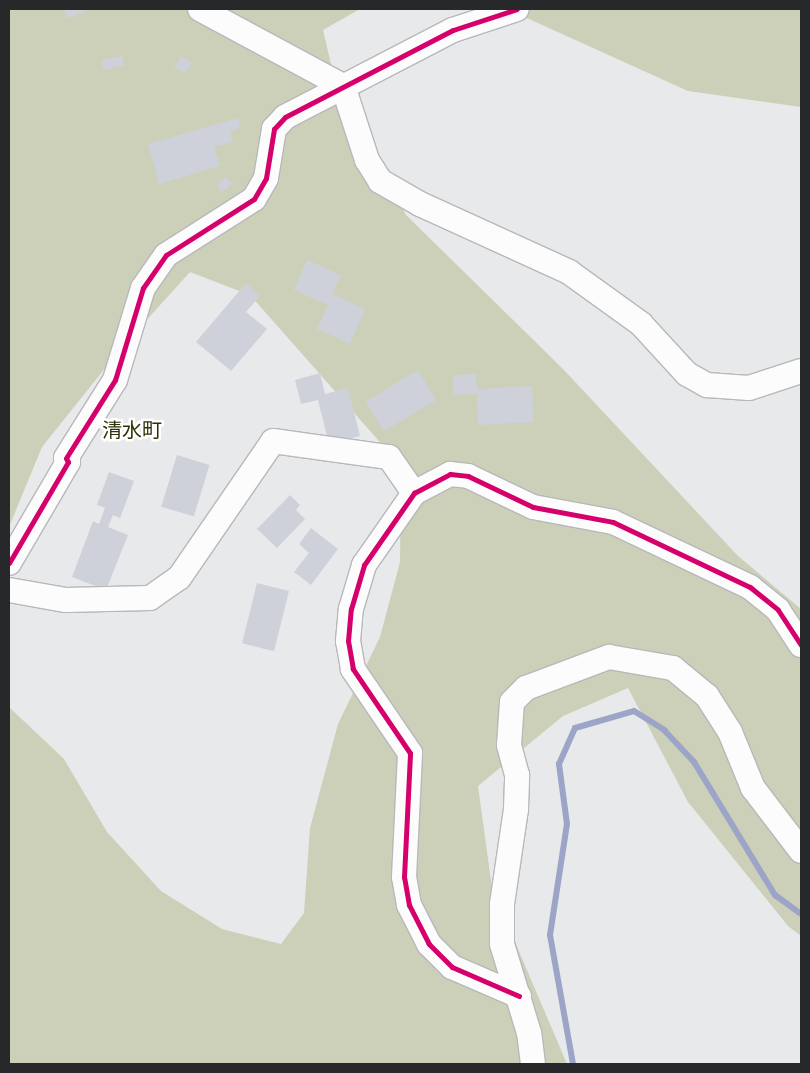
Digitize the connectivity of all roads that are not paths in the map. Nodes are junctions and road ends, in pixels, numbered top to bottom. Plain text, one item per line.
1 (200, 9) edge
2 (517, 9) edge
3 (343, 86) junction
4 (801, 371) edge
5 (414, 493) junction
6 (9, 563) edge
7 (9, 590) edge
8 (801, 645) edge
9 (801, 851) edge
10 (519, 996) junction
11 (532, 1064) edge

1 - 3 street
2 - 3 street
3 - 4 street
3 - 6 street
5 - 7 street
5 - 8 street
5 - 10 street
9 - 10 street
10 - 11 street

